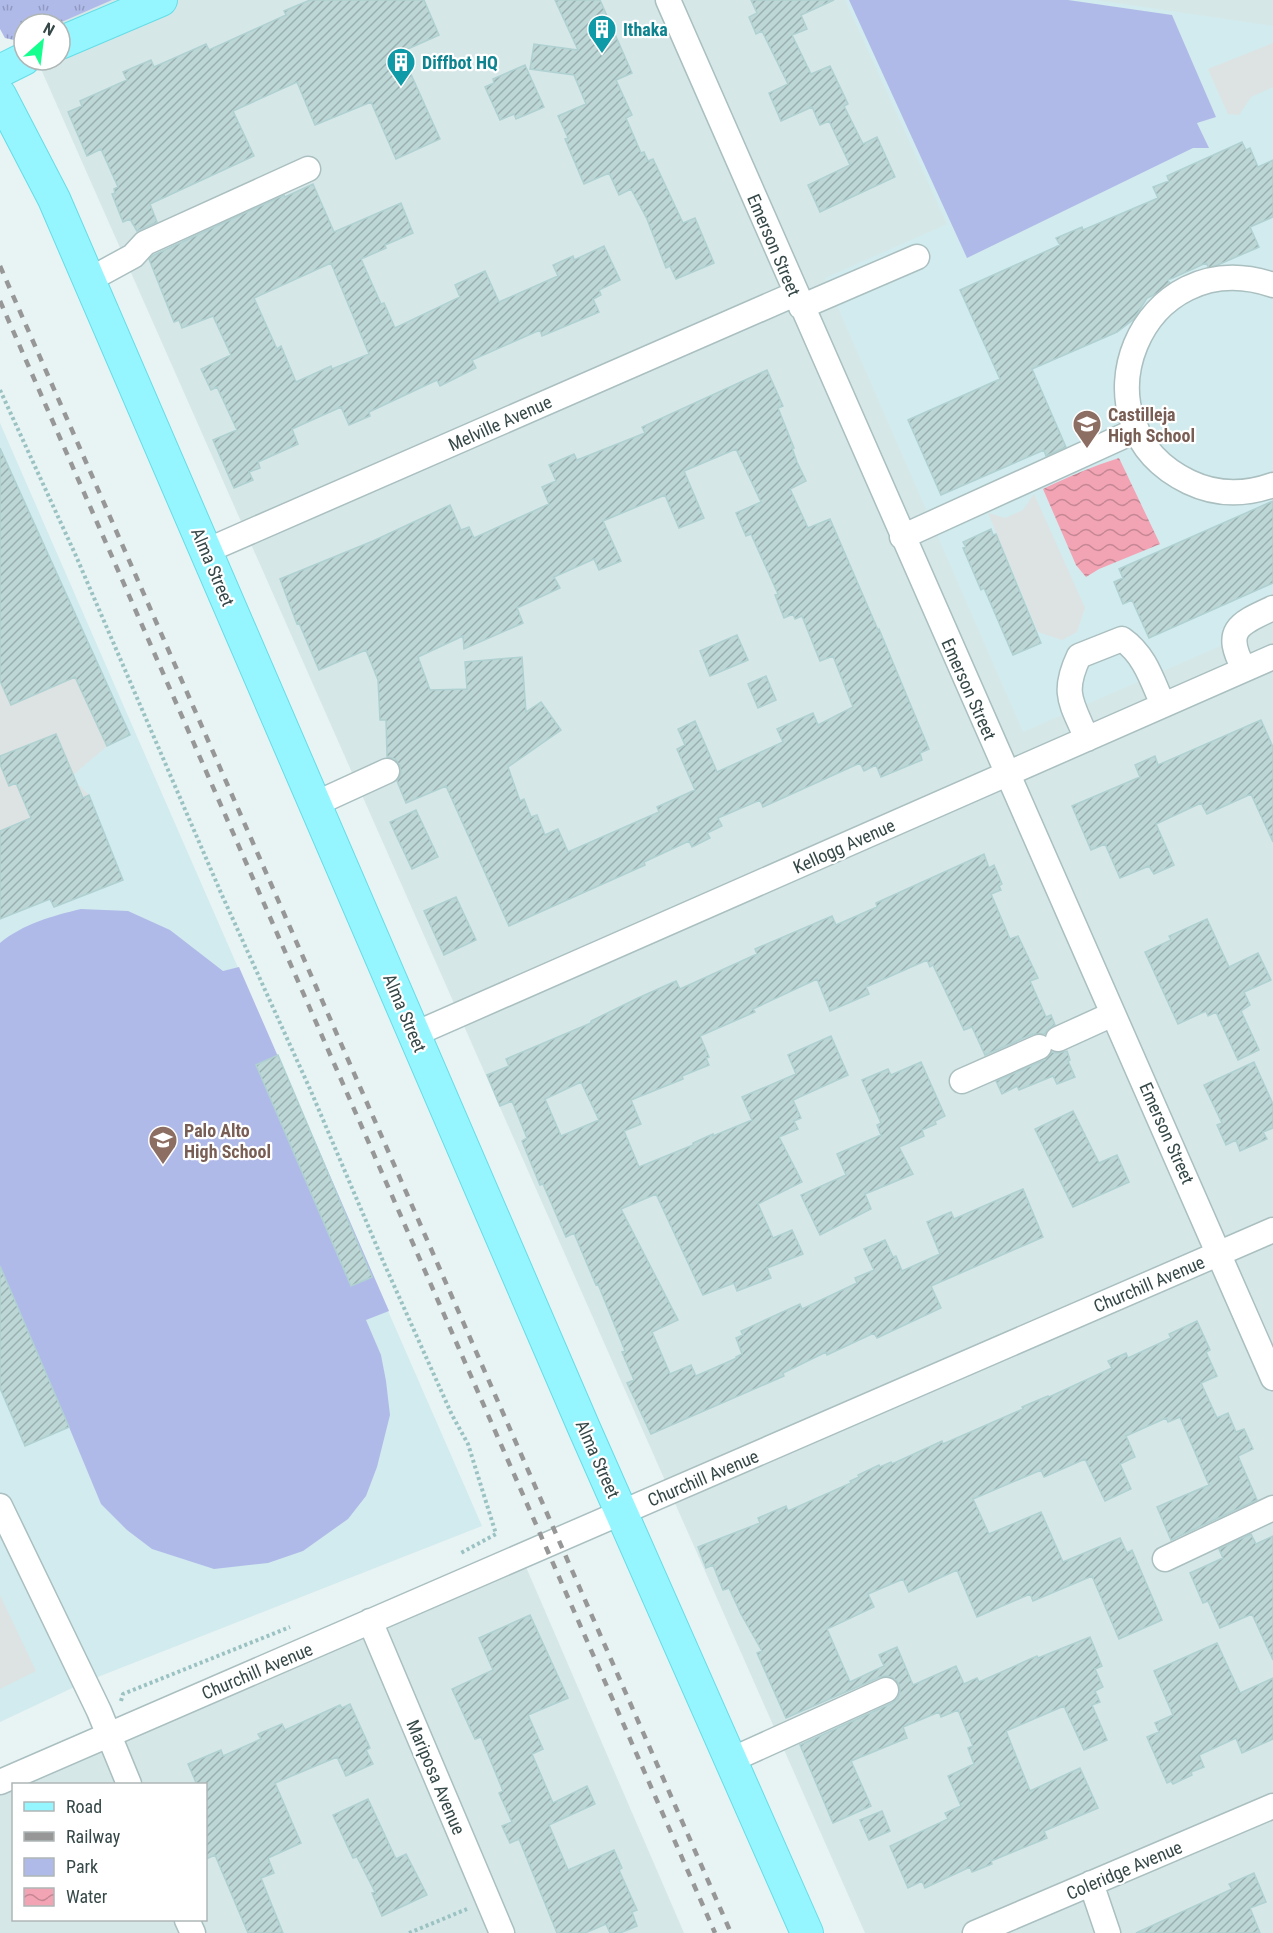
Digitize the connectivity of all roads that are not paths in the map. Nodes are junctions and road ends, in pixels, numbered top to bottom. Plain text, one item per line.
1 (161, 0) edge
2 (668, 0) edge
3 (72, 39) edge
4 (0, 95) edge
5 (309, 170) dead end
6 (917, 257) dead end
7 (89, 280) junction
8 (1273, 285) edge
9 (798, 301) junction
10 (1137, 430) junction
11 (1273, 485) edge
12 (902, 537) junction
13 (206, 551) junction
14 (1273, 608) edge
15 (1273, 657) edge
16 (1244, 669) junction
17 (1163, 705) junction
18 (1087, 739) junction
19 (387, 771) dead end
20 (1007, 774) junction
21 (315, 804) junction
22 (1113, 1014) junction
23 (415, 1034) junction
24 (962, 1081) dead end
25 (1273, 1230) edge
26 (1220, 1254) junction
27 (1273, 1378) edge
28 (0, 1506) edge
29 (1273, 1508) edge
30 (622, 1513) junction
31 (1165, 1559) dead end
32 (370, 1622) junction
33 (886, 1690) dead end
34 (108, 1736) junction
35 (731, 1760) junction
36 (0, 1782) edge
37 (128, 1783) edge
38 (1273, 1806) edge
39 (1091, 1884) junction
40 (502, 1933) edge
41 (807, 1933) edge
42 (975, 1933) edge
43 (1108, 1933) edge

1 - 3 main road
2 - 9 street, Emerson Street
4 - 7 main road, Alma Street
5 - 7 street
6 - 9 street, Melville Avenue
7 - 13 main road, Alma Street
8 - 10 street
9 - 12 street, Emerson Street
9 - 13 street, Melville Avenue
10 - 11 street
10 - 12 street
12 - 20 street, Emerson Street
13 - 21 main road, Alma Street
14 - 16 street
15 - 16 street, Kellogg Avenue
16 - 17 street, Kellogg Avenue
17 - 18 street, Kellogg Avenue
17 - 18 street
18 - 20 street, Kellogg Avenue
19 - 21 street
20 - 22 street, Emerson Street
20 - 23 street, Kellogg Avenue
21 - 23 main road, Alma Street
22 - 24 street
22 - 26 street, Emerson Street
23 - 30 main road, Alma Street
25 - 26 street, Churchill Avenue
26 - 27 street, Emerson Street
26 - 30 street, Churchill Avenue
28 - 34 street
29 - 31 street
30 - 32 street, Churchill Avenue
30 - 35 main road, Alma Street
32 - 34 street, Churchill Avenue
32 - 40 street, Mariposa Avenue
33 - 35 street
34 - 36 street, Churchill Avenue
34 - 37 street
35 - 41 main road, Alma Street
38 - 39 street, Coleridge Avenue
39 - 42 street, Coleridge Avenue
39 - 43 street

